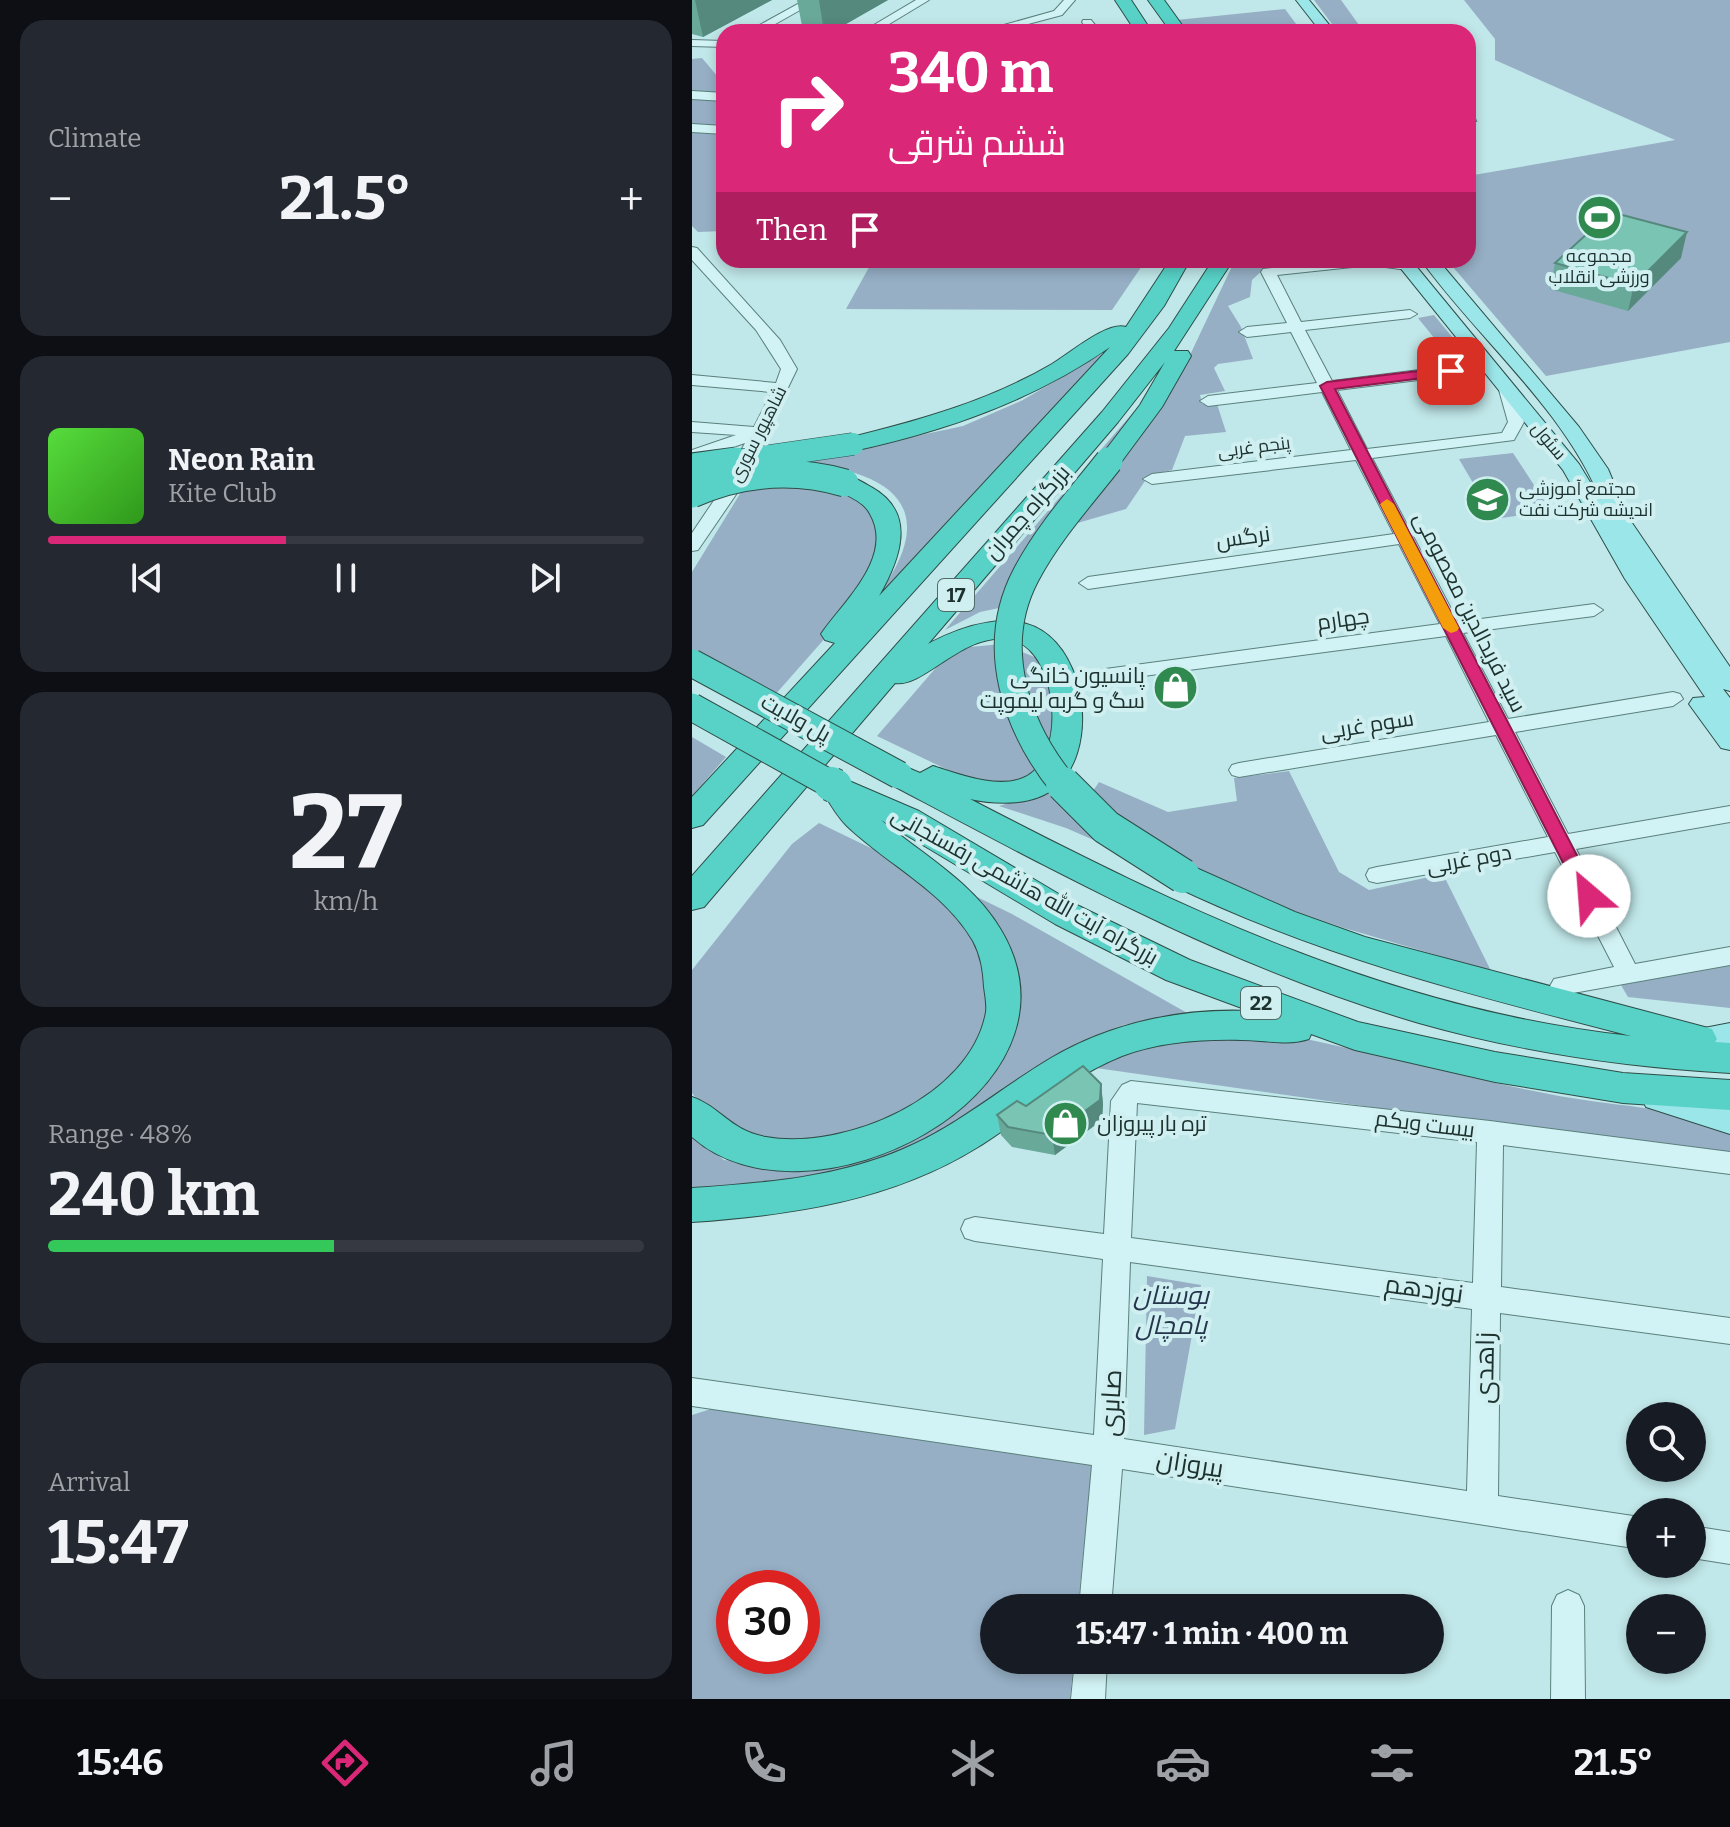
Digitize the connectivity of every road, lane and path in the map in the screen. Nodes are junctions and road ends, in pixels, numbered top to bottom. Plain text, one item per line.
1 (813, 0) edge
2 (924, 0) edge
3 (1070, 0) edge
4 (1123, 0) edge
5 (1156, 0) edge
6 (1302, 0) edge
7 (768, 24) edge
8 (882, 24) edge
9 (1019, 24) edge
10 (1139, 24) edge
11 (1173, 24) edge
12 (1322, 24) edge
13 (692, 43) edge
14 (716, 44) edge
15 (692, 95) edge
16 (716, 96) edge
17 (692, 128) edge
18 (716, 130) edge
19 (692, 251) edge
20 (1175, 268) edge
21 (1218, 268) edge
22 (1305, 268) edge
23 (1408, 268) edge
24 (1436, 268) edge
25 (1197, 304) junction
26 (1153, 306) junction
27 (1410, 314) dead end
28 (1296, 327) junction
29 (1247, 332) dead end
30 (1451, 371) dead end
31 (692, 380) edge
32 (1327, 386) junction
33 (782, 388) junction
34 (1507, 390) junction
35 (1208, 401) dead end
36 (692, 427) edge
37 (759, 433) junction
38 (1362, 454) junction
39 (692, 456) edge
40 (692, 466) edge
41 (1572, 468) junction
42 (1598, 469) junction
43 (1152, 479) dead end
44 (732, 485) junction
45 (695, 490) edge
46 (703, 528) junction
47 (1405, 538) junction
48 (692, 546) edge
49 (1088, 583) dead end
50 (1594, 610) dead end
51 (1452, 629) junction
52 (692, 653) edge
53 (1730, 658) edge
54 (692, 663) edge
55 (1098, 676) dead end
56 (741, 689) junction
57 (864, 699) junction
58 (1673, 699) dead end
59 (1726, 699) edge
60 (692, 707) edge
61 (1502, 727) junction
62 (1730, 742) edge
63 (850, 748) junction
64 (747, 756) junction
65 (1239, 770) dead end
66 (899, 775) joint
67 (835, 786) junction
68 (1730, 814) edge
69 (692, 817) edge
70 (1562, 843) junction
71 (1377, 875) dead end
72 (700, 889) edge
73 (692, 914) edge
74 (1730, 956) edge
75 (1629, 974) junction
76 (1562, 986) dead end
77 (1355, 1036) junction
78 (1553, 1038) junction
79 (1720, 1039) edge
80 (1730, 1058) edge
81 (1623, 1088) junction
82 (1730, 1095) edge
83 (1124, 1101) joint
84 (692, 1113) edge
85 (1730, 1121) edge
86 (1490, 1132) junction
87 (1730, 1163) edge
88 (692, 1205) edge
89 (975, 1229) dead end
90 (1118, 1247) junction
91 (1486, 1298) junction
92 (1730, 1331) edge
93 (692, 1392) edge
94 (1108, 1452) junction
95 (1482, 1509) junction
96 (1626, 1531) edge
97 (1706, 1544) edge
98 (1730, 1548) edge
99 (1096, 1594) edge
100 (1568, 1606) dead end
101 (1090, 1674) edge
102 (1088, 1699) edge
103 (1568, 1699) edge

1 - 7 street
2 - 8 street
3 - 9 street
4 - 10 highway
5 - 11 highway
6 - 12 main road
13 - 14 street
15 - 16 street
17 - 18 street
19 - 33 street, شاهپور سوری
20 - 26 highway, بزرگراه چمران / 17
21 - 25 highway, بزرگراه چمران / 17
22 - 28 street, سید فریدالدین معصومی
23 - 34 main road, سئول
24 - 42 main road, سئول
25 - 57 highway, بزرگراه چمران / 17
25 - 79 highway, bridge
26 - 40 highway, bridge
26 - 64 highway, بزرگراه چمران / 17
27 - 28 street
28 - 29 street
28 - 32 street, سید فریدالدین معصومی
30 - 32 street
31 - 33 street
32 - 35 street
32 - 38 street, سید فریدالدین معصومی
33 - 37 street, شاهپور سوری
34 - 38 street, پنجم غربی
34 - 41 main road, سئول
36 - 37 street
37 - 39 street
37 - 44 street, شاهپور سوری
38 - 43 street, پنجم غربی
38 - 47 street, سید فریدالدین معصومی
40 - 44 street
41 - 59 main road, سئول
41 - 62 main road
42 - 53 main road
42 - 59 main road, سئول
44 - 45 street
44 - 46 street, شاهپور سوری
45 - 46 street
45 - 64 highway, bridge
46 - 48 street, شاهپور سوری
47 - 49 street, نرگس
47 - 51 street, سید فریدالدین معصومی
50 - 51 street, چهارم
51 - 55 street, چهارم
51 - 61 street, سید فریدالدین معصومی
52 - 56 highway, bridge
54 - 56 highway, پل ولایت / 22, bridge
56 - 63 highway, پل ولایت / 22, bridge
57 - 63 highway
57 - 72 highway, بزرگراه چمران / 17
58 - 61 street, سوم غربی
60 - 67 highway, پل ولایت / 22, bridge
61 - 65 street, سوم غربی
61 - 70 street, سید فریدالدین معصومی
63 - 66 highway, پل ولایت / 22, bridge
64 - 69 highway, بزرگراه چمران / 17
66 - 78 highway, بزرگراه آیت الله هاشمی رفسنجانی / 22
67 - 77 highway, بزرگراه آیت الله هاشمی رفسنجانی / 22
67 - 84 highway
68 - 70 street, دوم غربی
70 - 71 street, دوم غربی
70 - 75 street, سید فریدالدین معصومی
72 - 73 highway, بزرگراه چمران
74 - 75 street
75 - 76 street
77 - 81 highway, بزرگراه آیت الله هاشمی رفسنجانی / 22
77 - 88 highway
78 - 79 highway
78 - 80 highway, بزرگراه آیت الله هاشمی رفسنجانی / 22
81 - 82 highway, بزرگراه آیت الله هاشمی رفسنجانی / 22
81 - 85 main road
83 - 86 street, بیست ویکم
83 - 90 street, صابری
86 - 87 street, بیست ویکم
86 - 91 street, زاهدی
89 - 90 street, نوزدهم
90 - 91 street, نوزدهم
90 - 94 street, صابری
91 - 92 street, نوزدهم
91 - 95 street, زاهدی
93 - 94 street, پیروزان
94 - 95 street, پیروزان
94 - 99 street, صابری
95 - 96 street, پیروزان
97 - 98 street
100 - 103 street
101 - 102 street

